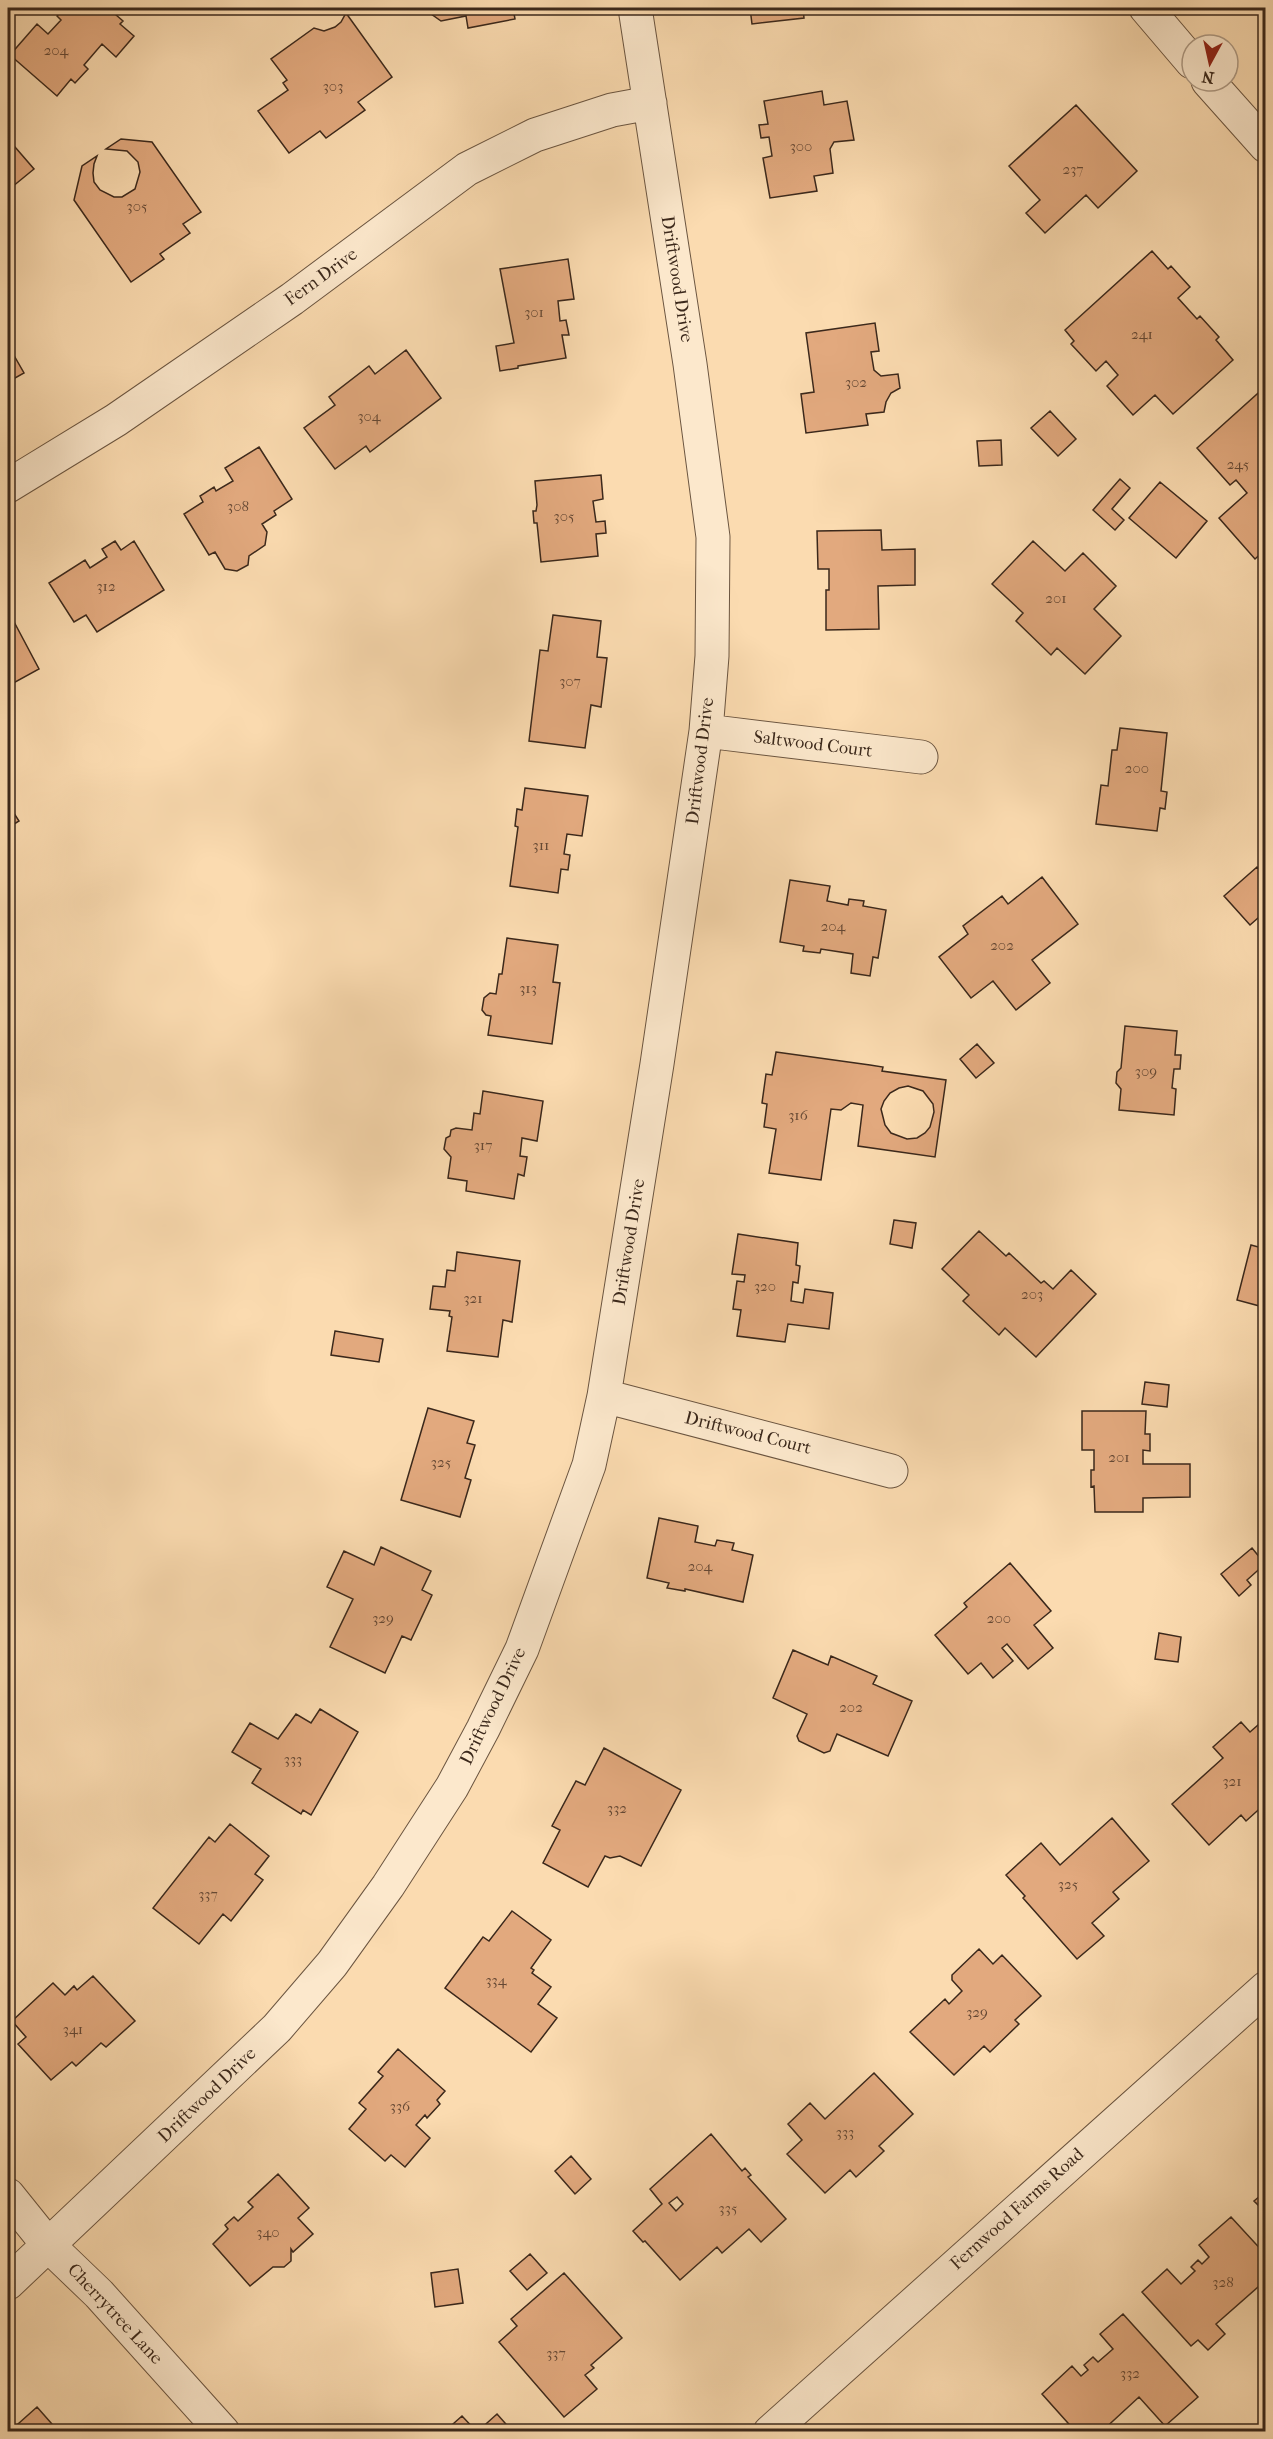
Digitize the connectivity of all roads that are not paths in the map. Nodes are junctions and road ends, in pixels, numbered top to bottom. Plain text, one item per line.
1 (635, 8) edge
2 (1146, 8) edge
3 (1180, 48) edge
4 (1219, 93) edge
5 (650, 103) junction
6 (1266, 146) edge
7 (8, 486) edge
8 (706, 731) junction
9 (921, 757) dead end
10 (604, 1396) junction
11 (891, 1471) dead end
12 (1266, 1988) edge
13 (8, 2195) edge
14 (49, 2246) junction
15 (8, 2283) edge
16 (223, 2432) edge
17 (770, 2432) edge

1 - 5 street, Driftwood Drive
2 - 3 street
4 - 6 street
5 - 7 street, Fern Drive
5 - 8 street, Driftwood Drive
8 - 9 street, Saltwood Court
8 - 10 street, Driftwood Drive
10 - 11 street, Driftwood Court
10 - 14 street, Driftwood Drive
12 - 17 street, Fernwood Farms Road
13 - 14 street, Cherrytree Lane
14 - 15 street, Driftwood Drive
14 - 16 street, Cherrytree Lane

